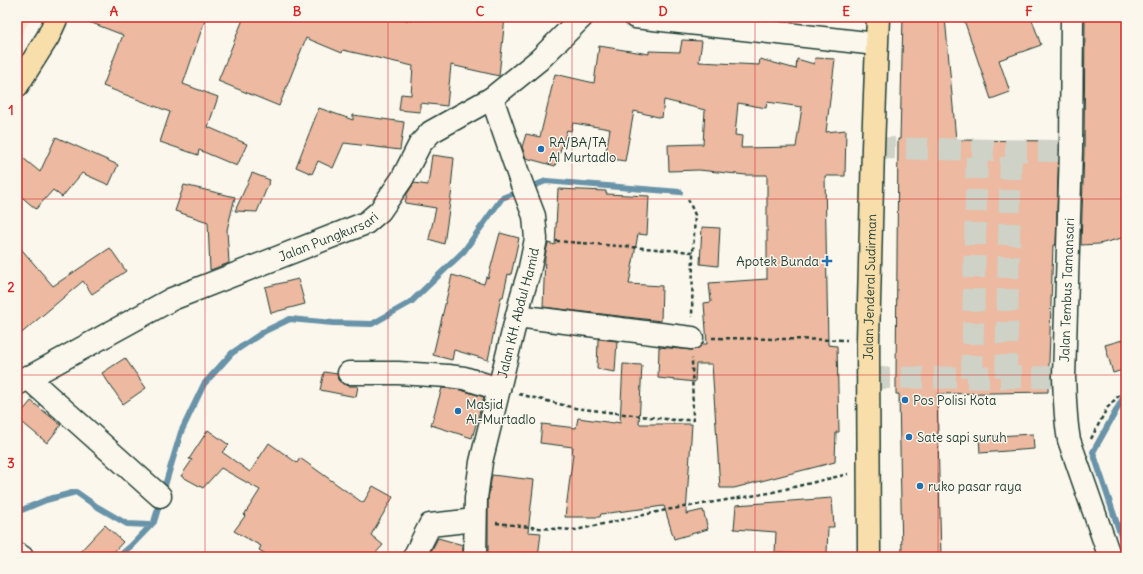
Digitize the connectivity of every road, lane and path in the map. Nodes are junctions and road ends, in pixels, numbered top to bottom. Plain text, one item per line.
1 (57, 17) edge
2 (582, 17) edge
3 (635, 17) edge
4 (878, 17) edge
5 (1072, 17) edge
6 (876, 44) junction
7 (17, 86) edge
8 (492, 98) junction
9 (688, 199) dead end
10 (536, 239) junction
11 (693, 252) junction
12 (517, 316) junction
13 (692, 338) junction
14 (868, 340) junction
15 (349, 373) dead end
16 (22, 380) edge
17 (1126, 388) edge
18 (499, 390) junction
19 (1090, 446) dead end
20 (869, 469) junction
21 (160, 496) dead end
22 (475, 520) junction
23 (17, 554) edge
24 (22, 557) edge
25 (414, 557) edge
26 (475, 557) edge
27 (869, 557) edge
28 (1109, 557) edge

1 - 7 main road
2 - 8 street, Jalan Pungkursari
3 - 6 street
4 - 6 main road, Jalan Jenderal Sudirman
5 - 28 street, Jalan Tembus Tamansari
6 - 14 main road, Jalan Jenderal Sudirman
8 - 10 street, Jalan KH. Abdul Hamid
8 - 16 street, Jalan Pungkursari
9 - 11 path
10 - 11 path
10 - 12 street, Jalan KH. Abdul Hamid
11 - 13 path
12 - 13 street
12 - 18 street, Jalan KH. Abdul Hamid
13 - 14 path
13 - 18 path
14 - 20 main road, Jalan Jenderal Sudirman
15 - 18 street
16 - 21 street
17 - 19 path
18 - 22 street, Jalan KH. Abdul Hamid
20 - 22 path
20 - 27 main road, Jalan Jenderal Sudirman
22 - 25 street
22 - 26 street, Jalan KH. Abdul Hamid
23 - 24 street

